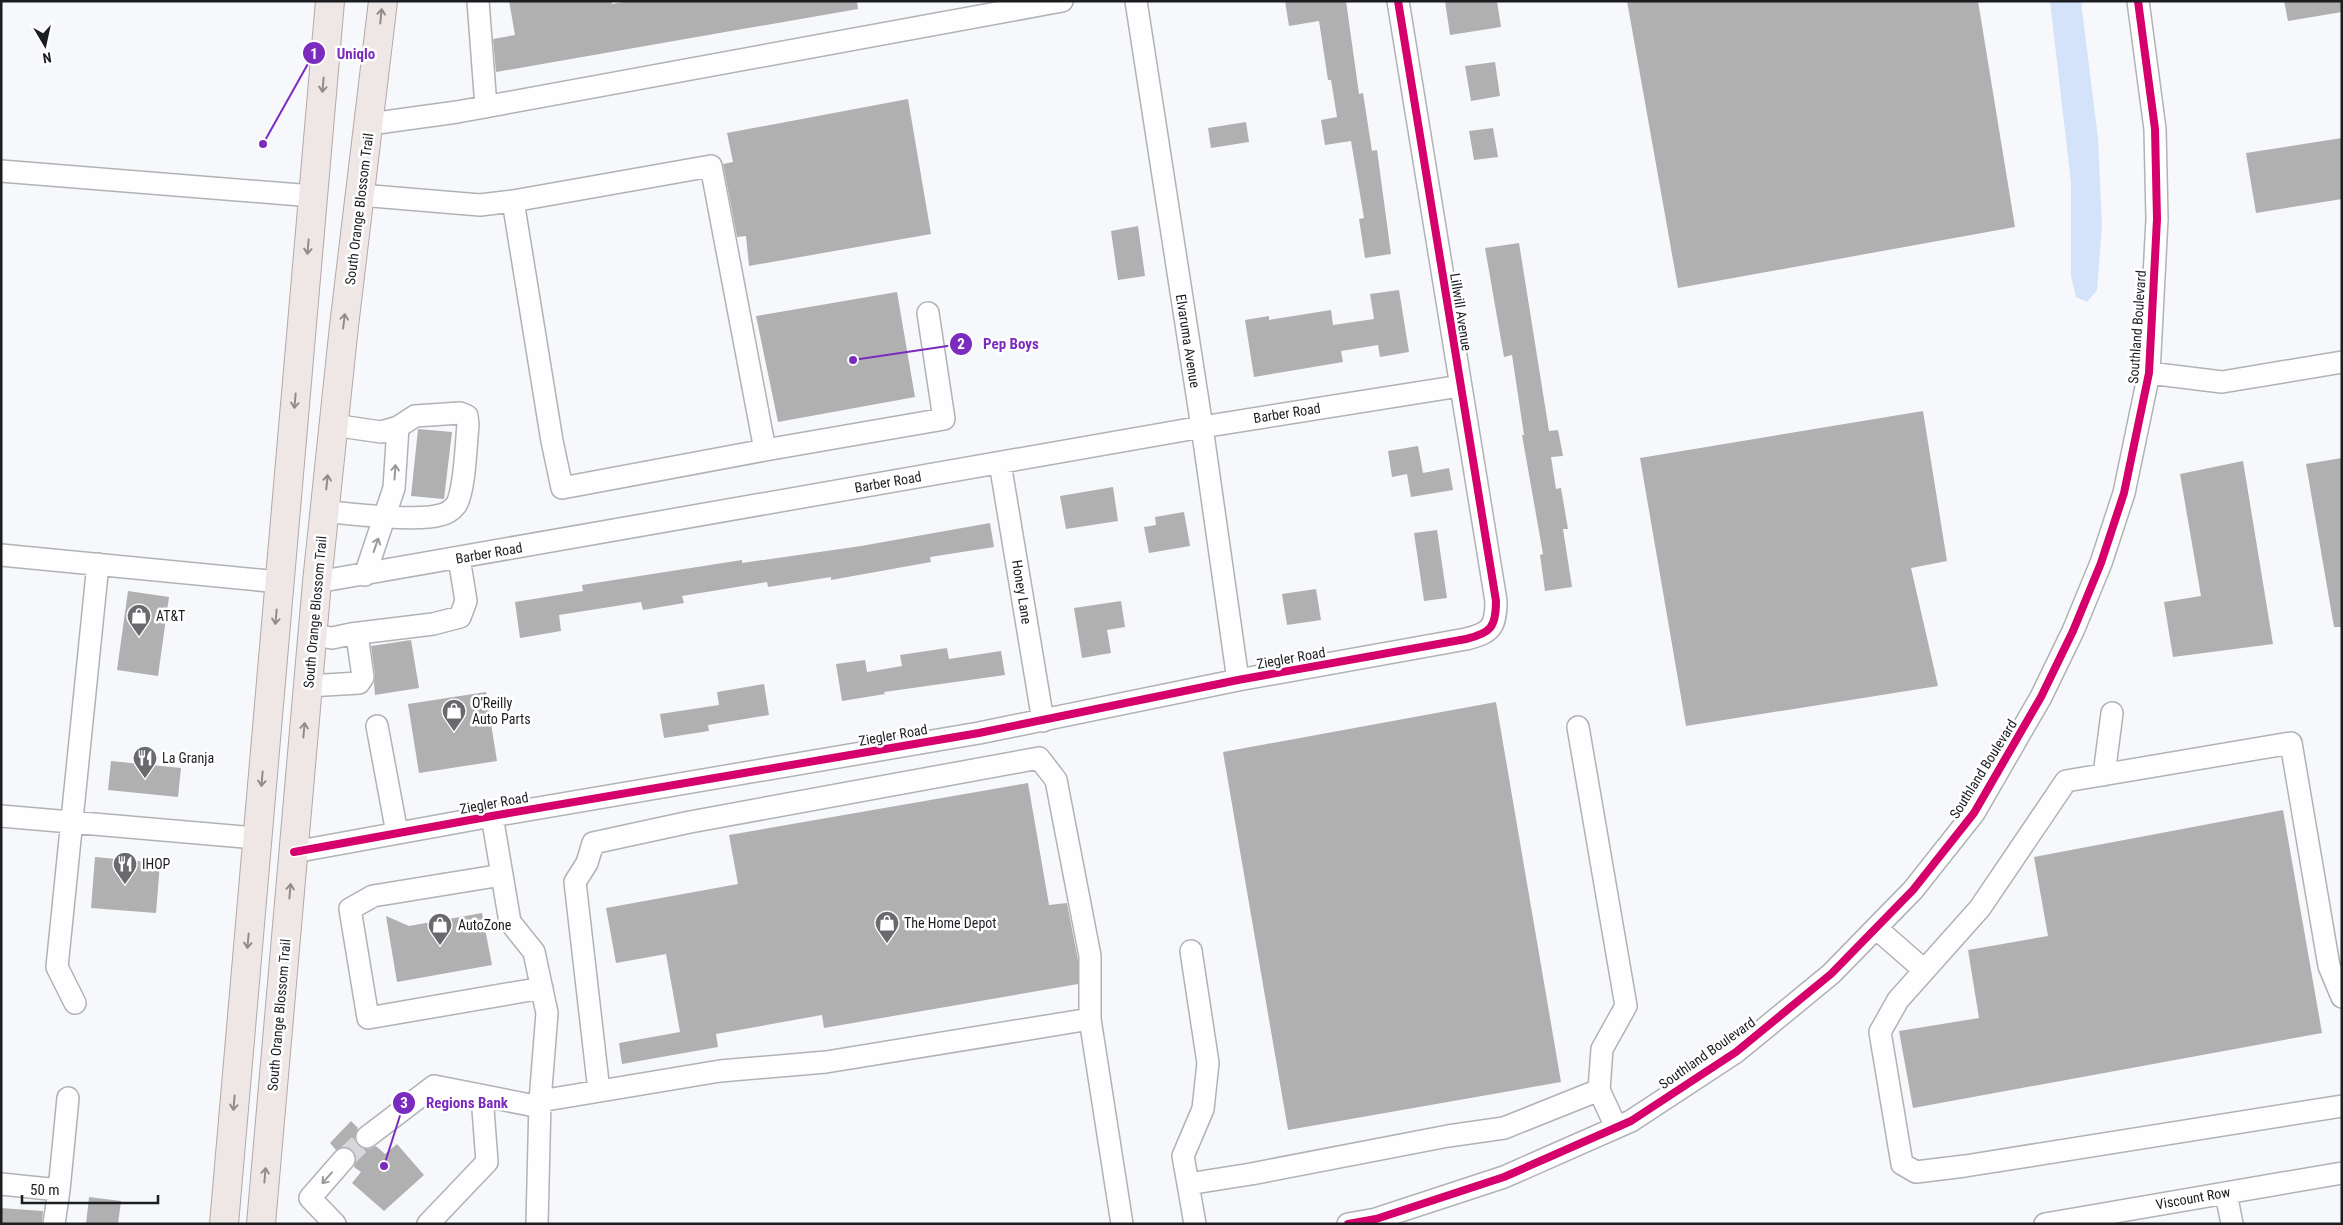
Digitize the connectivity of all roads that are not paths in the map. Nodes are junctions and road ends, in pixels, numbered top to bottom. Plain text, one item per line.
1 (330, 1) edge
2 (383, 1) edge
3 (478, 1) edge
4 (1062, 1) edge
5 (1136, 1) edge
6 (1398, 1) edge
7 (2138, 1) edge
8 (486, 107) junction
9 (370, 124) junction
10 (1, 171) edge
11 (360, 195) junction
12 (313, 196) junction
13 (513, 201) junction
14 (928, 313) dead end
15 (2342, 362) edge
16 (2149, 373) junction
17 (1460, 386) junction
18 (333, 425) junction
19 (398, 427) junction
20 (1202, 427) junction
21 (765, 450) junction
22 (1000, 462) junction
23 (324, 511) junction
24 (386, 516) junction
25 (284, 534) junction
26 (1, 555) edge
27 (459, 558) junction
28 (98, 564) junction
29 (365, 575) junction
30 (280, 582) junction
31 (317, 582) junction
32 (1492, 627) joint
33 (351, 634) junction
34 (313, 636) junction
35 (1238, 680) junction
36 (308, 686) junction
37 (2112, 714) dead end
38 (1043, 721) junction
39 (377, 726) dead end
40 (1578, 727) dead end
41 (2104, 775) junction
42 (1, 816) edge
43 (492, 816) junction
44 (71, 823) junction
45 (397, 833) junction
46 (256, 838) junction
47 (294, 852) junction
48 (502, 875) junction
49 (1876, 928) junction
50 (1191, 951) dead end
51 (1924, 970) junction
52 (542, 988) junction
53 (2342, 997) edge
54 (75, 1003) dead end
55 (1090, 1019) junction
56 (1599, 1090) junction
57 (599, 1091) junction
58 (482, 1096) junction
59 (68, 1098) dead end
60 (540, 1104) junction
61 (2342, 1106) edge
62 (1616, 1127) junction
63 (367, 1137) tunnel mouth
64 (344, 1159) tunnel mouth
65 (2342, 1172) edge
66 (1, 1184) edge
67 (1188, 1184) junction
68 (59, 1190) junction
69 (2226, 1192) junction
70 (54, 1224) edge
71 (224, 1224) edge
72 (261, 1224) edge
73 (335, 1224) edge
74 (428, 1224) edge
75 (537, 1224) edge
76 (1122, 1224) edge
77 (1195, 1224) edge
78 (1348, 1224) edge
79 (2045, 1224) edge
80 (2232, 1224) edge

1 -> 12 main road
9 -> 2 main road, South Orange Blossom Trail
3 - 8 street
4 - 8 street
5 - 20 street, Elvaruma Avenue
6 - 17 street, Lillwill Avenue
7 - 16 street, Southland Boulevard
8 - 9 street
9 - 11 main road, South Orange Blossom Trail
10 - 12 street
11 - 13 street
18 -> 11 main road, South Orange Blossom Trail
12 -> 25 main road
13 - 21 street
13 - 21 street
14 - 21 street
15 - 16 street
16 - 49 street, Southland Boulevard
17 - 20 street, Barber Road
17 - 32 street, Lillwill Avenue
18 - 19 street
23 -> 18 main road, South Orange Blossom Trail
24 -> 19 street
19 - 24 street
20 - 22 street, Barber Road
20 - 35 street, Elvaruma Avenue
22 - 27 street, Barber Road
22 - 38 street, Honey Lane
23 - 24 street
23 - 31 main road, South Orange Blossom Trail
29 -> 24 street
25 - 30 main road
25 - 31 main road
26 - 28 street
27 - 29 street, Barber Road
27 - 33 street
28 - 30 street
28 - 44 street
29 - 31 street, Barber Road
30 - 34 main road
30 -> 46 main road
31 - 34 main road, South Orange Blossom Trail
32 - 35 street, Ziegler Road
33 - 34 street
33 - 36 street
34 - 36 main road, South Orange Blossom Trail
35 - 38 street, Ziegler Road
47 -> 36 main road, South Orange Blossom Trail
37 - 41 street
38 - 43 street, Ziegler Road
39 - 45 street
40 - 56 street
41 - 51 street
41 - 53 street
42 - 44 street
43 - 45 street, Ziegler Road
43 - 48 street
44 - 46 street
44 - 54 street
45 - 47 street, Ziegler Road
46 -> 71 main road
72 -> 47 main road, South Orange Blossom Trail
48 - 52 street
48 - 52 street
49 - 51 street
49 - 62 street, Southland Boulevard
50 - 67 street
51 - 61 street
52 - 60 street
55 - 57 street
55 - 57 street
55 - 76 street
56 - 62 street
56 - 67 street
57 - 60 street
58 - 60 street
58 - 63 street
58 - 74 street
59 - 68 street
60 - 75 street
62 - 78 street, Southland Boulevard
64 -> 73 street
65 - 69 street, Viscount Row
66 - 68 street
67 - 77 street
68 - 70 street
69 - 79 street, Viscount Row
69 - 80 street

